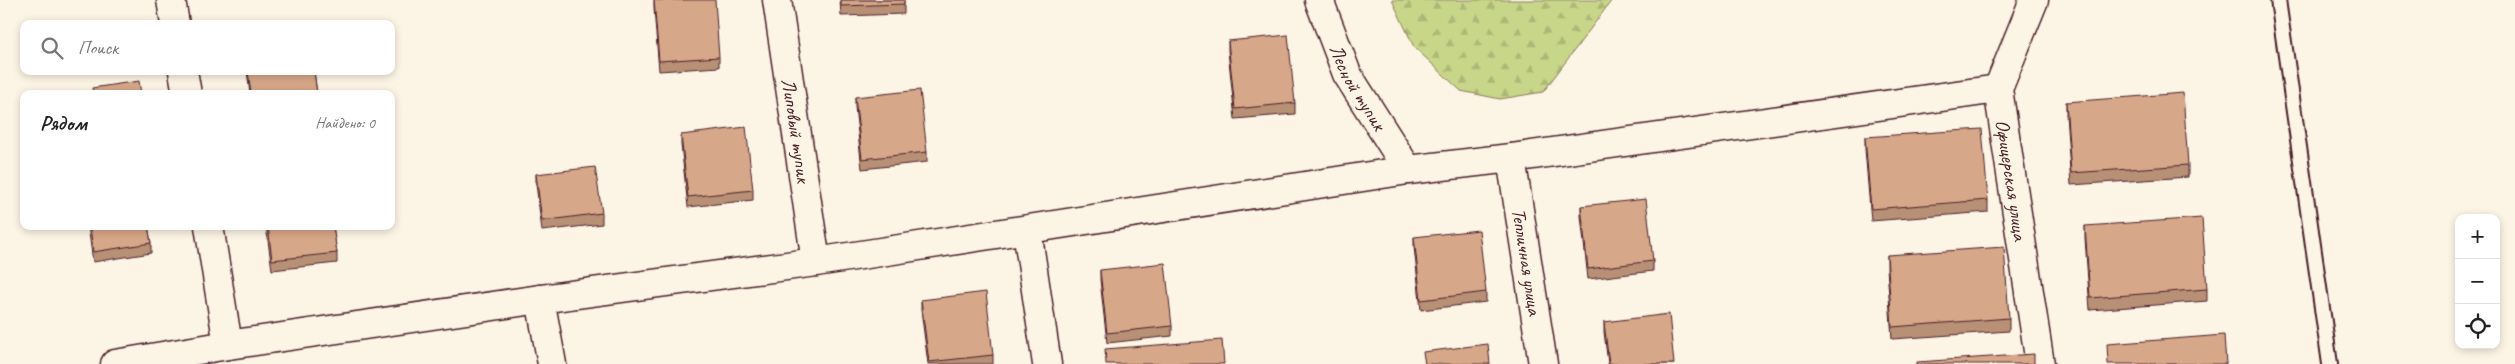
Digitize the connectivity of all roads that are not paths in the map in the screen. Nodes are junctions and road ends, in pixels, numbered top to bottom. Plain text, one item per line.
1 (172, 0) edge
2 (776, 0) edge
3 (1319, 0) edge
4 (2034, 0) edge
5 (2278, 0) edge
6 (174, 20) edge
7 (184, 75) edge
8 (1998, 89) junction
9 (186, 90) edge
10 (1511, 158) junction
11 (1408, 170) junction
12 (209, 230) edge
13 (1027, 230) junction
14 (816, 262) junction
15 (540, 299) junction
16 (228, 345) junction
17 (115, 364) edge
18 (552, 364) edge
19 (1047, 364) edge
20 (1543, 364) edge
21 (2040, 364) edge
22 (2330, 364) edge

1 - 6 street
2 - 14 street, Липовый тупик
3 - 11 street, Лесной тупик
4 - 8 street, Офицерская улица
5 - 22 lane
7 - 9 street
8 - 10 street
8 - 21 street, Офицерская улица
10 - 11 street
10 - 20 street, Тепличная улица
11 - 13 street
12 - 16 street
13 - 14 street
13 - 19 street
14 - 15 street
15 - 16 street
15 - 18 street
16 - 17 street

